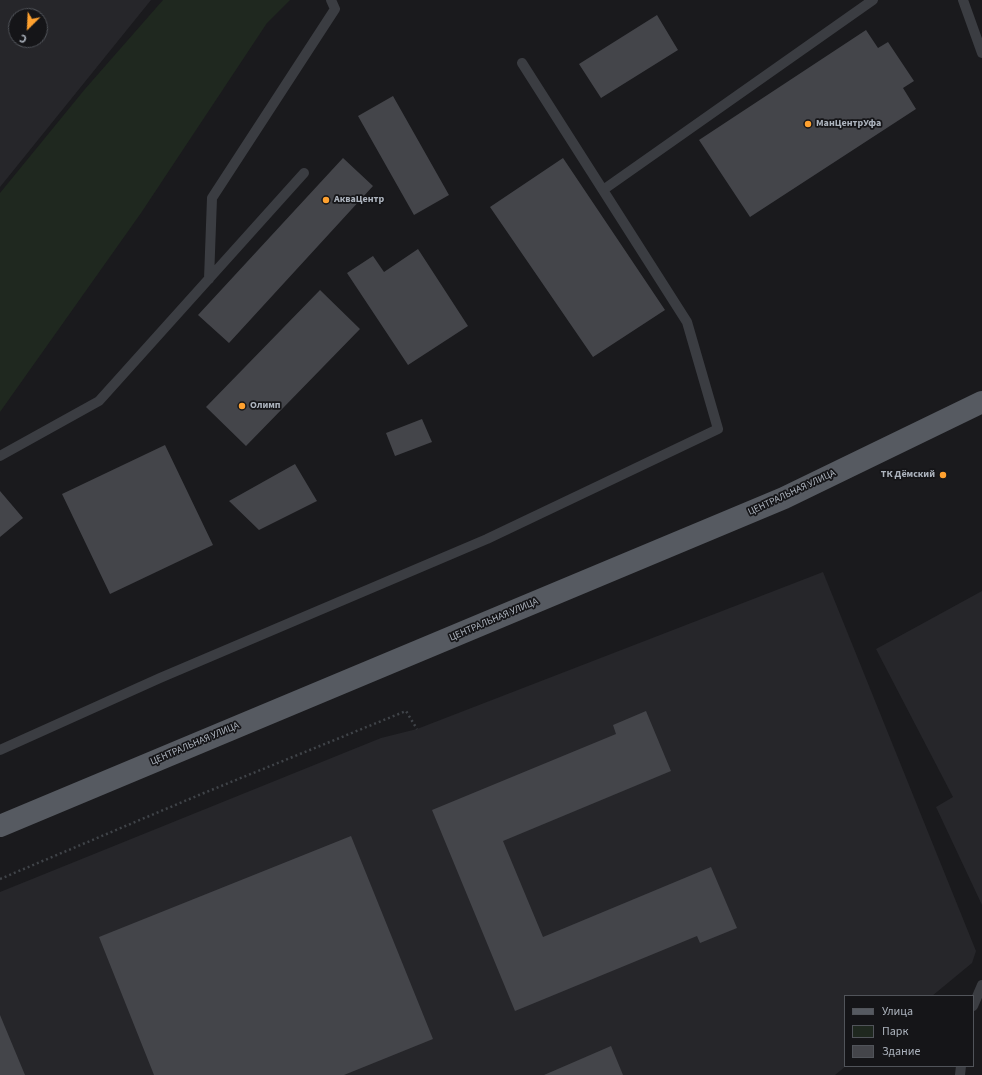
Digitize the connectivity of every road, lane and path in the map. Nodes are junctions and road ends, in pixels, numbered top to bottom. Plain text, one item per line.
1 (331, 0) edge
2 (873, 0) edge
3 (963, 0) edge
4 (982, 53) edge
5 (522, 63) dead end
6 (304, 173) dead end
7 (603, 190) junction
8 (209, 278) junction
9 (982, 402) edge
10 (0, 456) edge
11 (417, 729) dead end
12 (0, 750) edge
13 (0, 826) edge
14 (0, 879) edge
15 (982, 985) edge
16 (974, 1004) edge

1 - 8 lane
2 - 7 lane
3 - 4 lane
5 - 7 lane
6 - 8 lane
7 - 12 lane
8 - 10 lane
9 - 13 main road, ЦЕНТРАЛЬНАЯ УЛИЦА
11 - 14 path
15 - 16 lane

